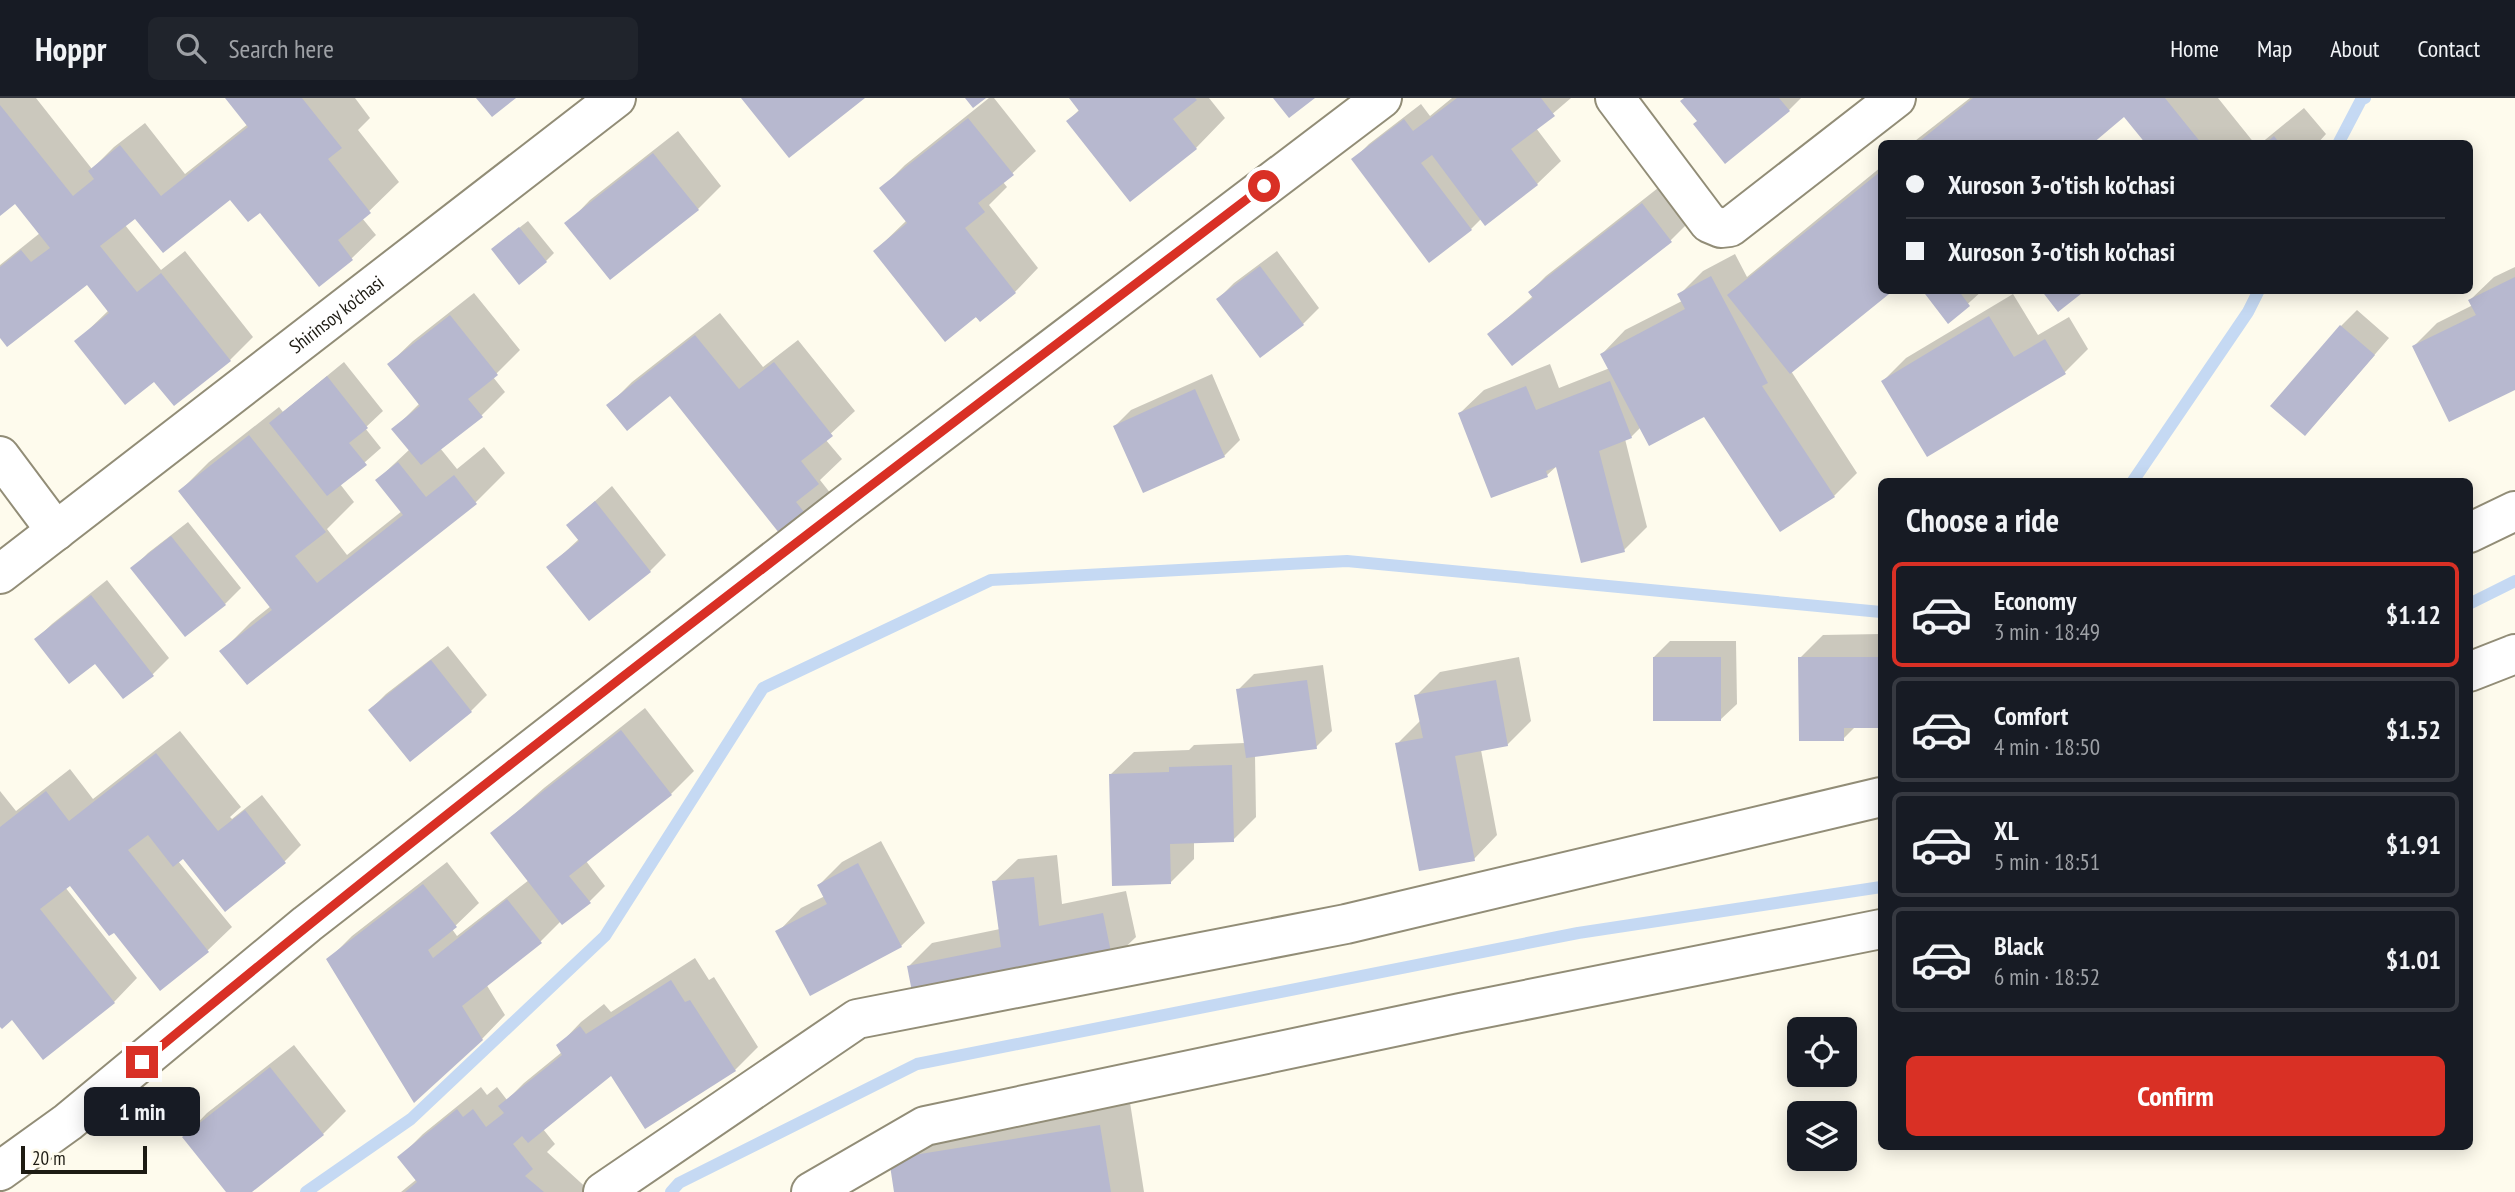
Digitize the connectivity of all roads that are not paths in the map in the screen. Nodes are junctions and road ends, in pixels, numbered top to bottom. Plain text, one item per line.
1 (616, 98) edge
2 (1382, 98) edge
3 (1615, 98) edge
4 (1896, 98) edge
5 (0, 456) edge
6 (2515, 511) edge
7 (56, 531) junction
8 (2473, 531) edge
9 (0, 574) edge
10 (2515, 654) edge
11 (2473, 670) edge
12 (1878, 798) edge
13 (1878, 930) edge
14 (0, 1171) edge
15 (603, 1192) edge
16 (811, 1192) edge

1 - 7 street, Shirinsoy ko'chasi
2 - 14 street
3 - 4 street
5 - 7 street
6 - 8 street
7 - 9 street, Shirinsoy ko'chasi
10 - 11 street
12 - 15 street
13 - 16 street

